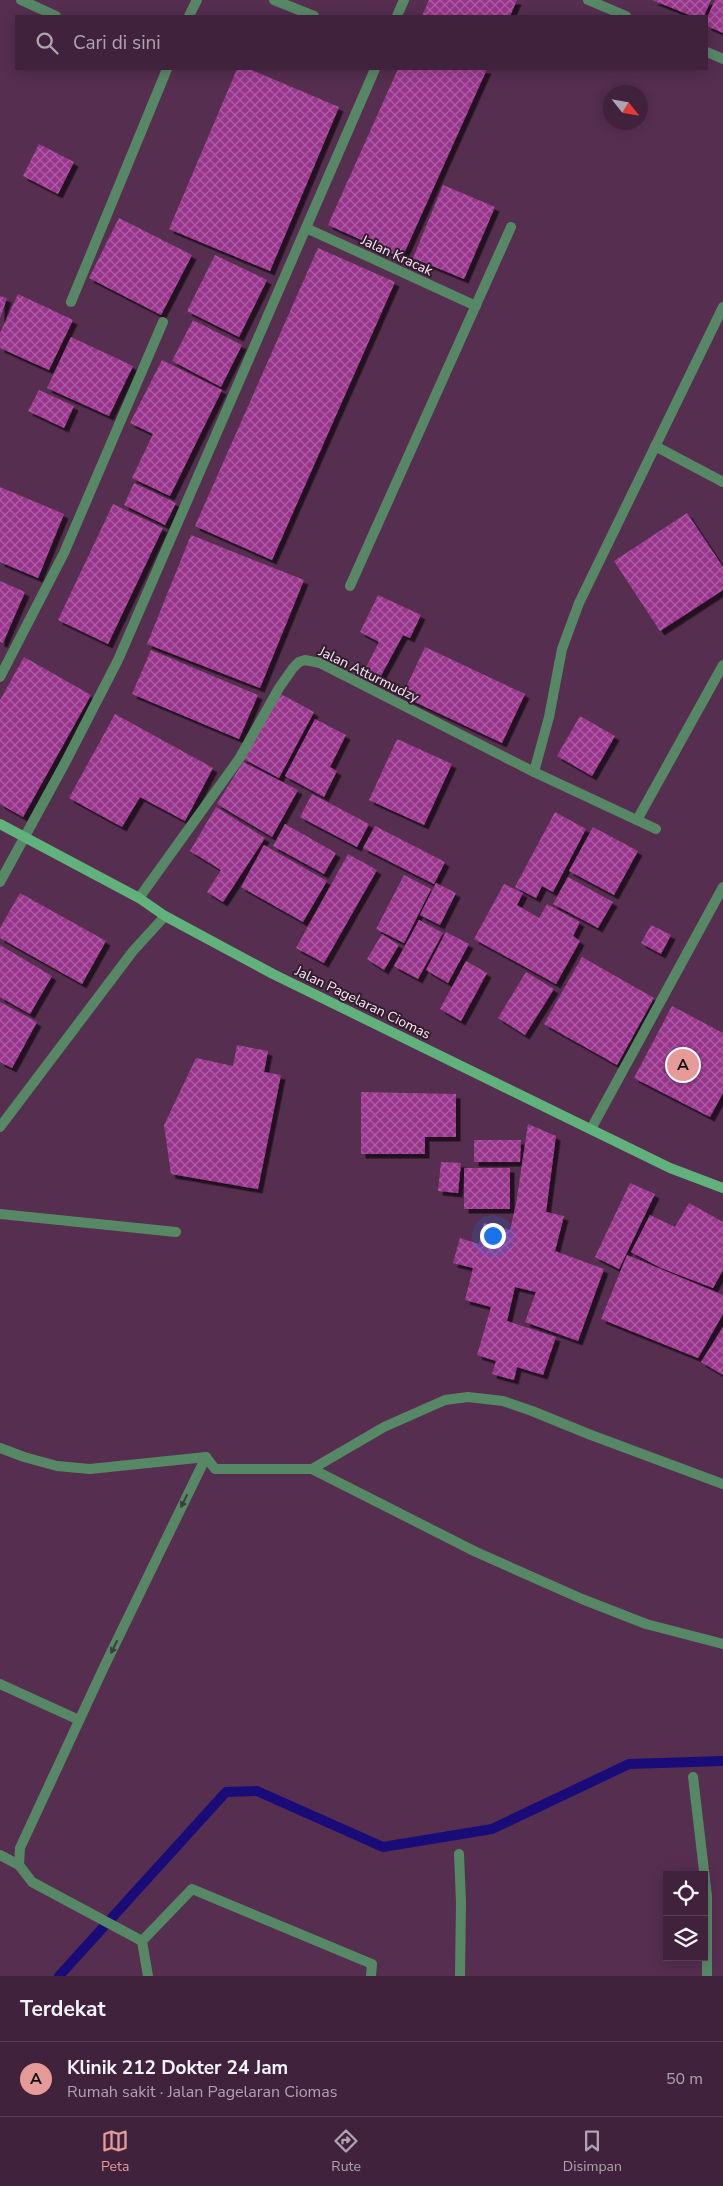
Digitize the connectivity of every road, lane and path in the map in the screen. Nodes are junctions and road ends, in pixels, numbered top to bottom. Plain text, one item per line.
1 (21, 0) edge
2 (197, 0) edge
3 (274, 0) edge
4 (404, 0) edge
5 (588, 0) edge
6 (54, 15) edge
7 (190, 15) edge
8 (312, 15) edge
9 (397, 15) edge
10 (624, 15) edge
11 (708, 52) edge
12 (723, 59) edge
13 (167, 70) edge
14 (375, 70) edge
15 (511, 227) dead end
16 (306, 228) junction
17 (71, 302) dead end
18 (476, 306) junction
19 (723, 307) edge
20 (163, 322) dead end
21 (655, 446) junction
22 (723, 482) edge
23 (350, 586) dead end
24 (723, 665) edge
25 (0, 677) edge
26 (534, 772) junction
27 (637, 820) junction
28 (0, 824) edge
29 (656, 829) dead end
30 (24, 838) junction
31 (0, 882) edge
32 (723, 887) edge
33 (138, 898) junction
34 (165, 916) junction
35 (0, 1127) edge
36 (591, 1129) junction
37 (723, 1188) edge
38 (0, 1214) edge
39 (176, 1232) dead end
40 (0, 1448) edge
41 (206, 1457) junction
42 (312, 1469) junction
43 (723, 1484) edge
44 (723, 1644) edge
45 (0, 1684) edge
46 (79, 1720) junction
47 (693, 1777) dead end
48 (459, 1854) dead end
49 (0, 1855) edge
50 (19, 1864) junction
51 (142, 1941) junction
52 (148, 1976) edge
53 (371, 1976) edge
54 (460, 1976) edge
55 (707, 1976) edge

1 - 6 street
2 - 7 street
3 - 8 street
4 - 9 street
5 - 10 street
11 - 12 street
13 - 17 street
14 - 16 street
15 - 18 street
16 - 18 street, Jalan Kracak
16 - 30 street
18 - 23 street
19 - 21 street
20 - 25 street
21 - 22 street
21 - 26 street
24 - 27 street
26 - 27 street, Jalan Atturmudzy
26 - 33 street, Jalan Atturmudzy
27 - 29 street, Jalan Atturmudzy
28 - 30 main road, Jalan Pagelaran Ciomas
30 - 31 street
30 - 33 main road, Jalan Pagelaran Ciomas
32 - 36 street
33 - 34 main road, Jalan Pagelaran Ciomas
34 - 35 street
34 - 36 main road, Jalan Pagelaran Ciomas
36 - 37 main road, Jalan Pagelaran Ciomas
38 - 39 street
40 - 41 street
41 - 42 street
41 -> 46 street
42 - 43 street
42 - 44 street
45 - 46 street
46 - 50 street
47 - 55 street
48 - 54 street
49 - 50 street
50 - 51 street
51 - 52 street
51 - 53 street

